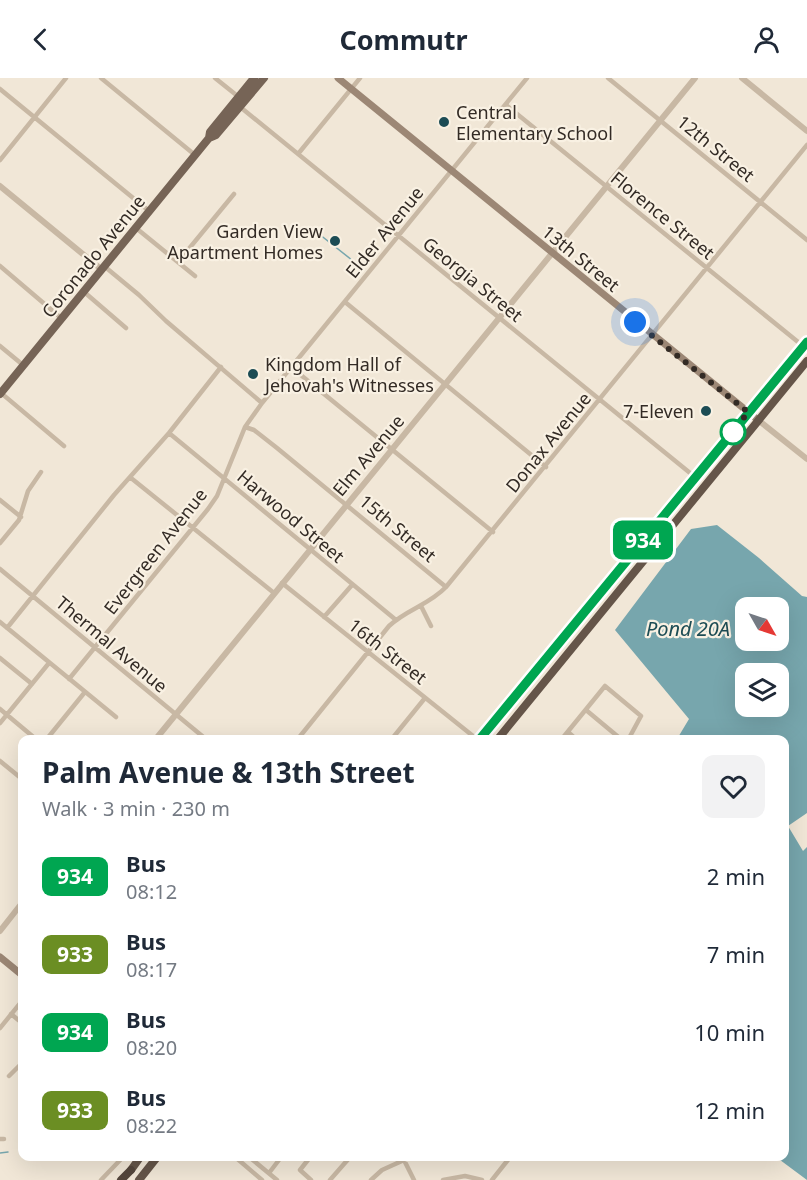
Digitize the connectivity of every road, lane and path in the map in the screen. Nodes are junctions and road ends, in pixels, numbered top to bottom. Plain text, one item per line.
1 (66, 78) edge
2 (101, 78) edge
3 (215, 78) edge
4 (254, 78) edge
5 (264, 78) edge
6 (338, 78) edge
7 (360, 78) edge
8 (527, 78) edge
9 (608, 78) edge
10 (695, 78) edge
11 (742, 78) edge
12 (0, 89) edge
13 (351, 89) junction
14 (239, 102) junction
15 (506, 105) junction
16 (34, 117) junction
17 (660, 121) junction
18 (807, 131) edge
19 (807, 145) edge
20 (298, 154) junction
21 (195, 155) junction
22 (0, 160) edge
23 (452, 171) junction
24 (0, 186) edge
25 (606, 186) junction
26 (234, 194) dead end
27 (761, 202) junction
28 (149, 211) junction
29 (136, 228) junction
30 (399, 236) junction
31 (807, 240) edge
32 (552, 254) junction
33 (178, 262) junction
34 (0, 266) edge
35 (102, 268) junction
36 (707, 268) junction
37 (195, 276) dead end
38 (83, 291) junction
39 (345, 302) junction
40 (61, 318) junction
41 (499, 318) junction
42 (126, 328) dead end
43 (652, 335) junction
44 (805, 344) edge
45 (0, 346) edge
46 (807, 361) edge
47 (23, 364) junction
48 (221, 367) junction
49 (291, 367) junction
50 (446, 384) junction
51 (1, 394) edge
52 (600, 400) junction
53 (262, 403) junction
54 (748, 412) junction
55 (758, 420) junction
56 (244, 427) junction
57 (169, 433) junction
58 (64, 446) dead end
59 (392, 449) junction
60 (807, 459) edge
61 (546, 466) junction
62 (41, 472) dead end
63 (695, 477) junction
64 (131, 478) junction
65 (224, 478) junction
66 (0, 500) edge
67 (346, 504) junction
68 (21, 517) junction
69 (194, 527) junction
70 (493, 532) junction
71 (0, 543) edge
72 (310, 549) junction
73 (0, 569) edge
74 (282, 583) junction
75 (352, 585) junction
76 (446, 587) junction
77 (274, 593) junction
78 (33, 596) junction
79 (421, 606) junction
80 (324, 617) junction
81 (396, 620) junction
82 (0, 622) edge
83 (431, 626) dead end
84 (7, 628) junction
85 (95, 648) junction
86 (368, 652) junction
87 (0, 658) edge
88 (49, 663) junction
89 (69, 679) junction
90 (32, 684) junction
91 (85, 692) junction
92 (426, 698) junction
93 (0, 709) edge
94 (586, 710) junction
95 (176, 714) junction
96 (7, 715) junction
97 (116, 717) dead end
98 (0, 723) edge
99 (568, 732) junction
100 (31, 735) edge
101 (50, 735) edge
102 (159, 735) edge
103 (201, 735) edge
104 (301, 735) edge
105 (396, 735) edge
106 (472, 735) edge
107 (482, 735) edge
108 (501, 735) edge
109 (565, 735) edge
110 (571, 735) edge
111 (616, 735) edge
112 (631, 735) edge
113 (0, 761) edge
114 (18, 776) edge
115 (18, 908) edge
116 (0, 931) edge
117 (0, 957) edge
118 (18, 972) edge
119 (18, 1006) edge
120 (11, 1014) junction
121 (18, 1020) edge
122 (0, 1028) edge
123 (18, 1067) edge
124 (9, 1076) dead end
125 (119, 1161) edge
126 (137, 1161) edge
127 (154, 1161) edge
128 (240, 1161) edge
129 (254, 1161) edge
130 (278, 1161) edge
131 (307, 1161) edge
132 (347, 1161) edge
133 (398, 1161) edge
134 (404, 1161) edge
135 (507, 1161) edge
136 (131, 1170) joint
137 (269, 1173) junction
138 (100, 1180) edge
139 (122, 1180) edge
140 (139, 1180) edge
141 (262, 1180) edge
142 (277, 1180) edge
143 (311, 1180) edge
144 (330, 1180) edge
145 (371, 1180) edge
146 (414, 1180) edge
147 (443, 1180) edge
148 (482, 1180) edge
149 (492, 1180) edge

1 - 16 street
2 - 21 street
3 - 14 street, Georgia Street
4 - 14 main road
5 - 14 main road
6 - 13 main road, 13th Street
7 - 13 street
8 - 15 street, Elder Avenue
9 - 17 street, 12th Street
10 - 17 street, Elm Avenue
11 - 18 street
12 - 16 street
13 - 20 street
13 - 23 main road, 13th Street
14 - 20 street, Georgia Street
14 - 21 main road, Coronado Avenue
15 - 23 street, Elder Avenue
15 - 25 street, Florence Street
16 - 22 street
16 - 28 street
17 - 25 street, Elm Avenue
17 - 27 street, 12th Street
19 - 27 street, Donax Avenue
20 - 30 street, Georgia Street
21 - 28 main road, Coronado Avenue
23 - 30 street, Elder Avenue
23 - 32 main road, 13th Street
24 - 35 street
25 - 32 street, Elm Avenue
25 - 36 street, Florence Street
26 - 33 street
27 - 31 street, 12th Street
27 - 36 street, Donax Avenue
28 - 29 main road, Coronado Avenue
29 - 33 street
29 - 35 main road, Coronado Avenue
30 - 39 street, Elder Avenue
30 - 41 street, Georgia Street
32 - 41 street, Elm Avenue
32 - 43 main road, 13th Street
33 - 37 street
34 - 40 street
35 - 38 main road, Coronado Avenue
35 - 48 street
36 - 43 street, Donax Avenue
36 - 44 street, Florence Street
38 - 40 main road, Coronado Avenue
38 - 42 street
39 - 49 street, Elder Avenue
39 - 50 street
40 - 47 main road, Coronado Avenue
41 - 50 street, Elm Avenue
41 - 52 street, Georgia Street
43 - 52 street, Donax Avenue
43 - 54 main road, 13th Street
44 - 54 highway
45 - 47 street
46 - 55 highway
47 - 51 main road, Coronado Avenue
48 - 53 street
48 - 57 street
49 - 53 street, Elder Avenue
49 - 59 street
50 - 59 street, Elm Avenue
50 - 61 street
51 - 58 street
52 - 61 street, Donax Avenue
52 - 63 street, Georgia Street
53 - 56 street, Evergreen Avenue
54 - 55 main road, 13th Street
54 - 63 highway
55 - 60 street, 13th Street
55 - 108 highway
56 - 65 street, Evergreen Avenue
56 - 67 street, 15th Street
57 - 64 street
57 - 65 street, Harwood Street
59 - 67 street, Elm Avenue
59 - 70 street
61 - 70 street, Donax Avenue
62 - 68 street
63 - 107 highway
64 - 69 street
64 - 78 street
65 - 69 street, Evergreen Avenue
65 - 72 street, Harwood Street
66 - 68 street
67 - 72 street, Elm Avenue
67 - 76 street, 15th Street
68 - 71 street
69 - 77 street
69 - 85 street, Evergreen Avenue
70 - 76 street, Donax Avenue
72 - 74 street, Elm Avenue
72 - 75 street, Harwood Street
73 - 78 street, Thermal Avenue
74 - 77 street, Elm Avenue
74 - 80 street, 16th Street
75 - 80 street
75 - 81 street, Harwood Street
76 - 79 street, Donax Avenue
77 - 95 street, Elm Avenue
78 - 84 street
78 - 85 street, Thermal Avenue
79 - 81 street, Donax Avenue
79 - 83 street
80 - 86 street, 16th Street
81 - 86 street, Donax Avenue
82 - 84 street
84 - 88 street
85 - 89 street, Evergreen Avenue
85 - 95 street, Thermal Avenue
86 - 92 street, 16th Street
86 - 104 street, Donax Avenue
87 - 90 street
88 - 89 street
88 - 90 street
89 - 91 street
90 - 96 street
91 - 97 street
91 - 101 street
92 - 105 street
92 - 106 street, 16th Street
93 - 96 street
94 - 99 street
94 - 111 street
94 - 112 street
95 - 102 street, Elm Avenue
95 - 103 street, Thermal Avenue
96 - 98 street
96 - 100 street
99 - 109 street
99 - 110 street
113 - 114 street
115 - 116 street
117 - 118 main road
119 - 120 street
120 - 121 street
120 - 122 street
123 - 124 street
125 - 138 street
126 - 136 highway
127 - 140 highway
128 - 141 street
129 - 137 street
130 - 137 street
131 - 143 street
132 - 144 street
133 - 145 street
134 - 146 street
135 - 149 street
136 - 139 highway
137 - 142 street
147 - 148 street

